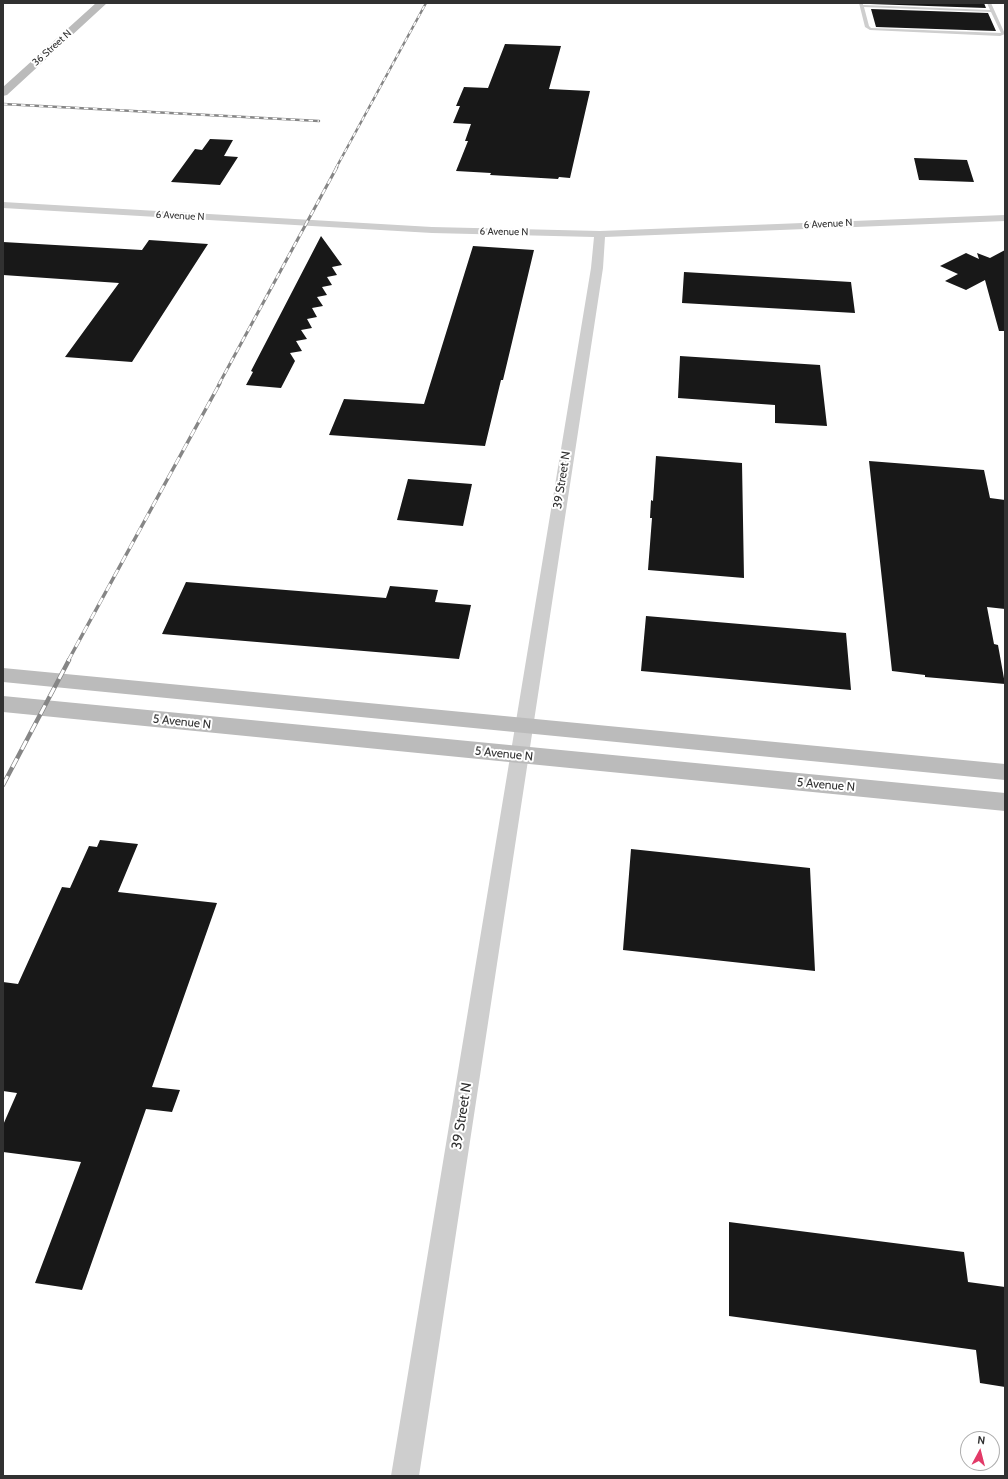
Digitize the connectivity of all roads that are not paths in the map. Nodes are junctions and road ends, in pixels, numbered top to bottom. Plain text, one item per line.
1 (102, 3) edge
2 (989, 3) edge
3 (862, 4) edge
4 (992, 11) junction
5 (3, 93) edge
6 (3, 205) edge
7 (1005, 218) edge
8 (600, 234) junction
9 (3, 675) edge
10 (3, 704) edge
11 (523, 726) junction
12 (518, 755) junction
13 (1005, 772) edge
14 (1005, 802) edge
15 (405, 1476) edge

1 - 5 main road, 36 Street N
2 - 4 lane
3 - 4 lane
3 - 4 lane
6 - 8 street, 6 Avenue N
7 - 8 street, 6 Avenue N
8 - 11 street, 39 Street N
9 - 11 main road
10 - 12 main road, 5 Avenue N
11 - 12 street, 39 Street N
11 - 13 main road
12 - 14 main road, 5 Avenue N
12 - 15 street, 39 Street N

